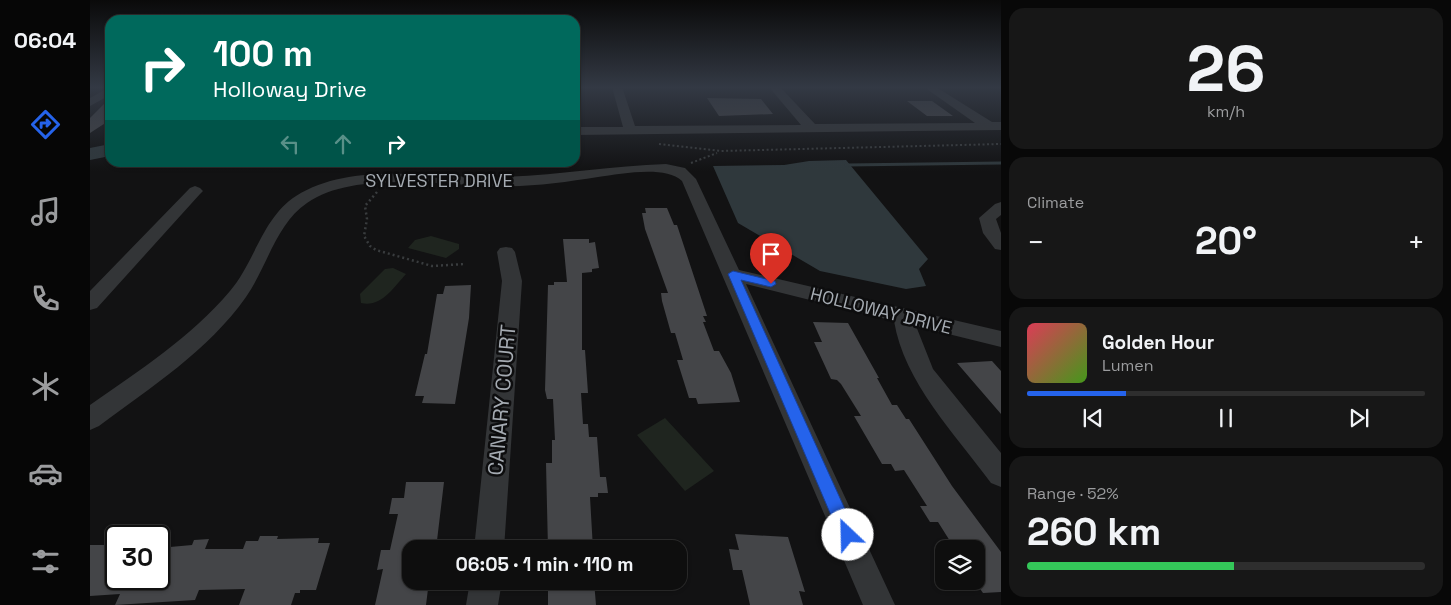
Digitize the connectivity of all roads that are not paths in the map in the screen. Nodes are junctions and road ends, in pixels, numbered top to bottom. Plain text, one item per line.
1 (626, 115) edge
2 (800, 115) edge
3 (977, 115) edge
4 (995, 126) edge
5 (812, 129) junction
6 (630, 130) junction
7 (580, 131) edge
8 (195, 191) dead end
9 (1001, 207) edge
10 (1001, 245) edge
11 (506, 252) dead end
12 (733, 274) junction
13 (91, 300) edge
14 (904, 316) junction
15 (1001, 339) edge
16 (90, 419) edge
17 (1001, 474) edge
18 (491, 540) edge
19 (484, 590) edge
20 (482, 605) edge
21 (879, 605) edge

1 - 6 street
2 - 5 street
3 - 4 street
4 - 5 street
5 - 6 street
6 - 7 street
8 - 13 street
9 - 10 street
11 - 18 street, CANARY COURT
12 - 14 street, HOLLOWAY DRIVE
12 - 16 street, SYLVESTER DRIVE
12 - 21 street
14 - 15 street, HOLLOWAY DRIVE
14 - 17 street
19 - 20 street

